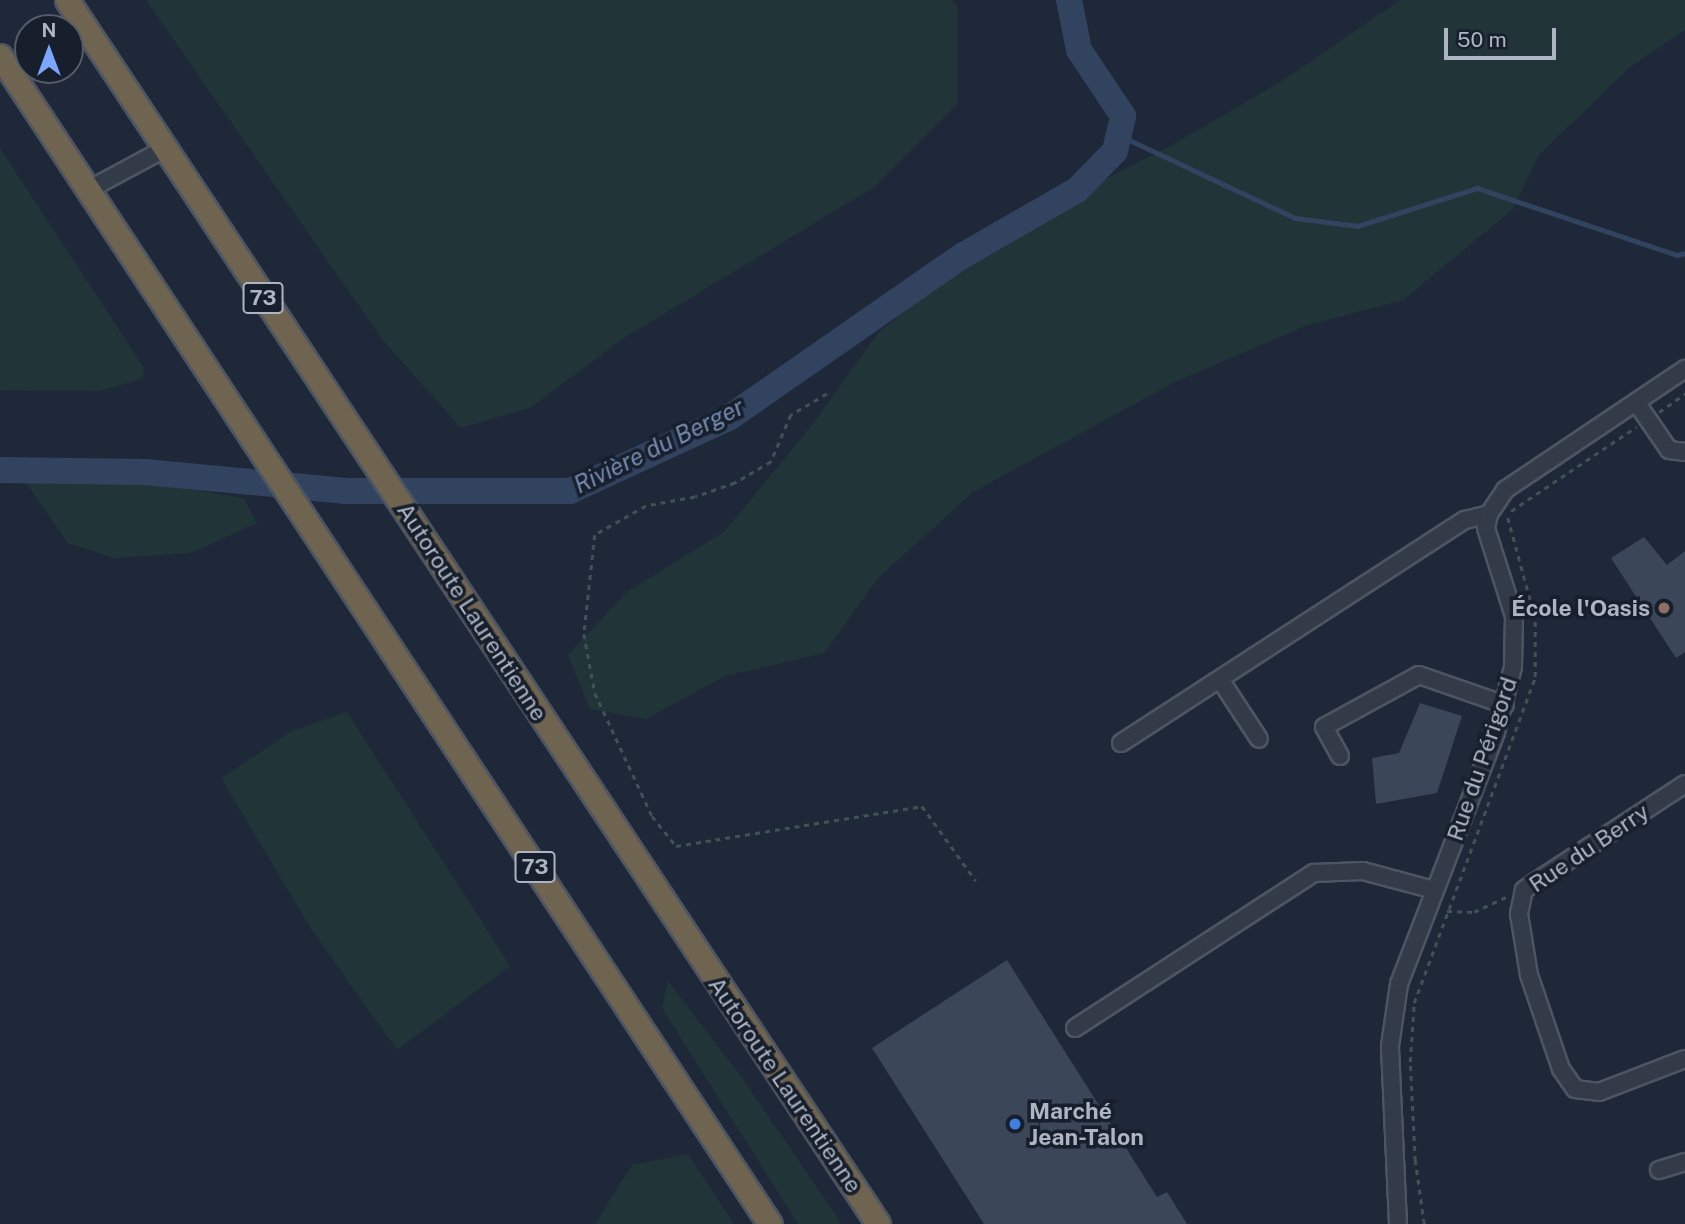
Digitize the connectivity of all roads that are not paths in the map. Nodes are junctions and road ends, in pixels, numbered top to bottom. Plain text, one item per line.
1 (67, 0) edge
2 (0, 56) edge
3 (164, 149) junction
4 (88, 190) junction
5 (1684, 371) edge
6 (1636, 402) junction
7 (1685, 452) edge
8 (1489, 514) junction
9 (1221, 681) junction
10 (1505, 705) junction
11 (1259, 738) dead end
12 (1121, 743) dead end
13 (1340, 756) dead end
14 (1683, 789) edge
15 (1434, 890) junction
16 (1075, 1028) dead end
17 (1685, 1059) edge
18 (1685, 1162) edge
19 (1659, 1170) dead end
20 (1398, 1203) junction
21 (770, 1224) edge
22 (878, 1224) edge
23 (1398, 1224) edge
24 (1410, 1224) edge

1 - 3 highway, Autoroute Laurentienne / 73
2 - 4 highway, 73
3 - 4 street
3 - 22 highway, Autoroute Laurentienne / 73
4 - 21 highway, 73
5 - 6 street
6 - 7 street
6 - 8 street
8 - 9 street
8 - 10 street, Rue du Périgord
9 - 11 street
9 - 12 street
10 - 13 street
10 - 15 street, Rue du Périgord
14 - 17 street, Rue du Berry
15 - 16 street
15 - 20 street, Rue du Périgord
18 - 19 street
20 - 23 street, Rue du Périgord
20 - 24 street, Rue du Périgord

